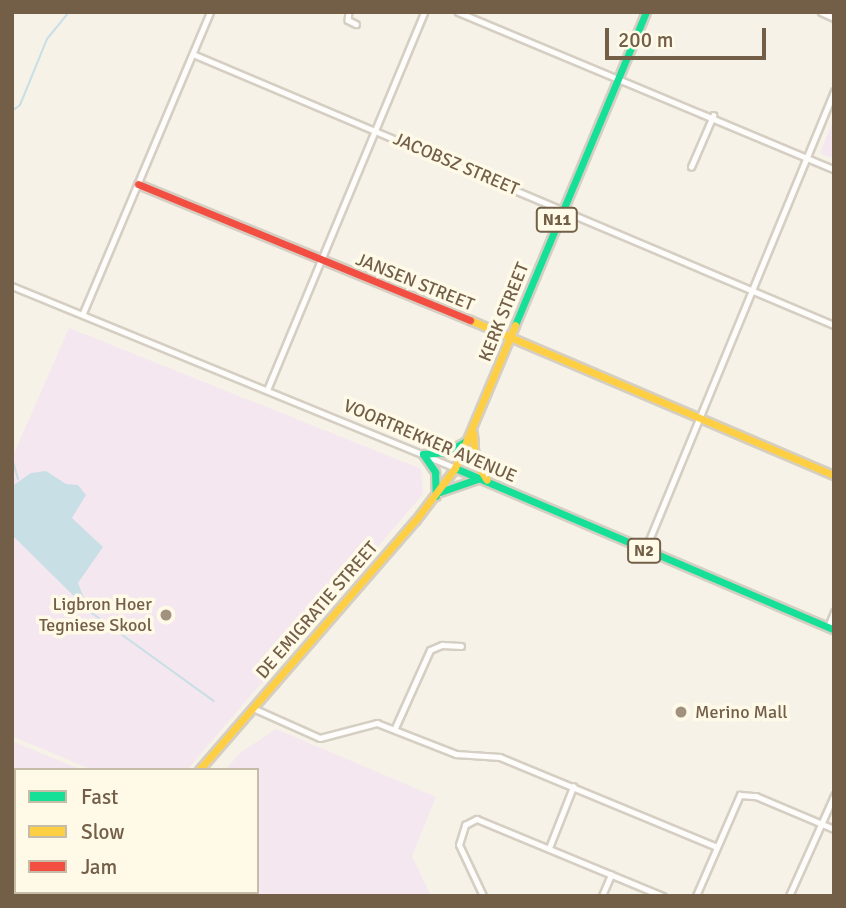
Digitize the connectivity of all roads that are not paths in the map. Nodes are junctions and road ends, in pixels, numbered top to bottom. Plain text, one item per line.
1 (210, 12) edge
2 (349, 12) edge
3 (424, 12) edge
4 (458, 12) edge
5 (646, 12) edge
6 (821, 12) edge
7 (834, 18) edge
8 (356, 24) dead end
9 (193, 54) junction
10 (621, 78) junction
11 (834, 91) edge
12 (713, 116) junction
13 (377, 130) junction
14 (806, 157) junction
15 (691, 167) dead end
16 (834, 169) edge
17 (138, 184) junction
18 (562, 209) junction
19 (323, 261) junction
20 (12, 286) edge
21 (750, 290) junction
22 (83, 313) junction
23 (834, 325) edge
24 (512, 338) junction
25 (267, 390) junction
26 (699, 414) junction
27 (471, 434) junction
28 (423, 454) junction
29 (455, 468) junction
30 (834, 475) edge
31 (480, 478) junction
32 (490, 483) junction
33 (437, 494) junction
34 (644, 551) junction
35 (834, 612) edge
36 (832, 629) edge
37 (461, 646) dead end
38 (253, 708) junction
39 (395, 728) junction
40 (201, 768) edge
41 (573, 787) junction
42 (834, 796) edge
43 (822, 824) junction
44 (834, 829) edge
45 (715, 845) junction
46 (549, 848) junction
47 (611, 875) junction
48 (483, 896) edge
49 (602, 896) edge
50 (663, 896) edge
51 (696, 896) edge
52 (789, 896) edge

1 - 9 street
2 - 8 street
3 - 13 street
4 - 10 street
5 - 10 main road, KERK STREET / N11
6 - 7 street
9 - 13 street, JACOBSZ STREET
9 - 17 street
10 - 12 street
10 - 18 main road, KERK STREET / N11
11 - 14 street
12 - 14 street
12 - 15 street
13 - 18 street, JACOBSZ STREET
13 - 19 street
14 - 16 street
14 - 21 street
17 - 19 main road, JANSEN STREET
17 - 22 street
18 - 21 street, JACOBSZ STREET
18 - 24 main road, KERK STREET / N11
19 - 24 main road, JANSEN STREET
19 - 25 street
20 - 22 street, VOORTREKKER AVENUE
21 - 23 street, JACOBSZ STREET
21 - 26 street
22 - 25 street, VOORTREKKER AVENUE
24 - 26 main road, JANSEN STREET
24 - 27 main road, KERK STREET / N11
25 - 28 street, VOORTREKKER AVENUE
26 - 30 main road, JANSEN STREET
26 - 34 street
27 - 28 main road
27 - 29 main road, KERK STREET / N11
27 - 32 main road
28 - 29 street, VOORTREKKER AVENUE
28 - 33 main road
29 - 31 main road, VOORTREKKER AVENUE / N2
29 - 33 main road, DE EMIGRATIE STREET / N11
31 - 32 main road, VOORTREKKER AVENUE / N2
31 - 33 main road
32 - 34 main road, VOORTREKKER AVENUE / N2
33 - 38 main road, DE EMIGRATIE STREET / N11
34 - 36 main road, VOORTREKKER AVENUE / N2
35 - 36 street
37 - 39 street
38 - 39 street
38 - 40 main road, DE EMIGRATIE STREET / N11
39 - 41 street
41 - 45 street
41 - 46 street
42 - 43 street
43 - 44 street
43 - 45 street
43 - 52 street
45 - 51 street
46 - 47 street
46 - 48 street
47 - 49 street
47 - 50 street

